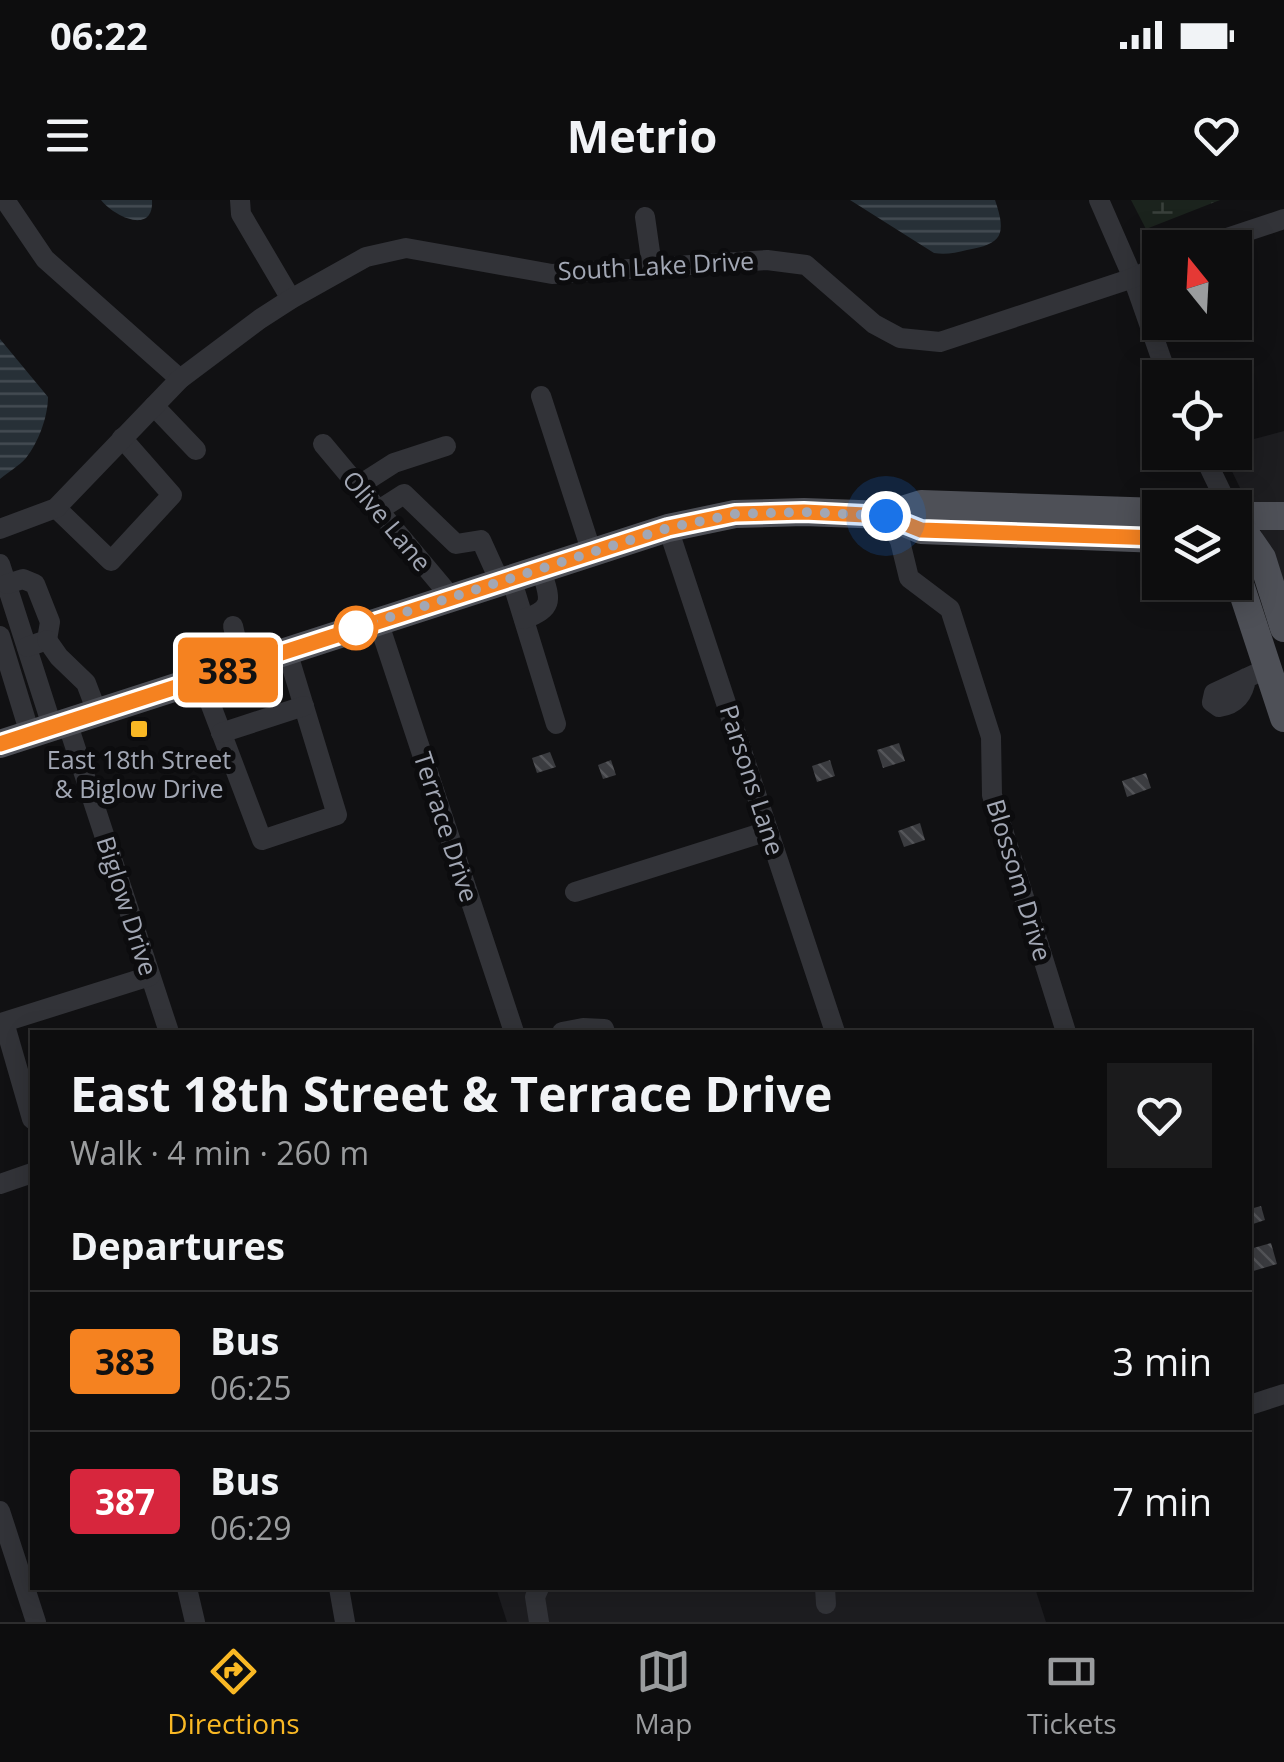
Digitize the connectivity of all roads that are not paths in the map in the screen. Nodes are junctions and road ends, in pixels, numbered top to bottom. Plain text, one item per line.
1 (5, 200) edge
2 (240, 200) edge
3 (1099, 200) edge
4 (645, 217) dead end
5 (1284, 219) edge
6 (1251, 230) edge
7 (652, 266) junction
8 (1142, 274) edge
9 (1133, 278) junction
10 (291, 298) junction
11 (1162, 360) edge
12 (180, 379) junction
13 (541, 396) dead end
14 (154, 406) junction
15 (122, 438) junction
16 (323, 444) dead end
17 (446, 446) dead end
18 (196, 450) dead end
19 (358, 486) junction
20 (56, 508) junction
21 (378, 510) junction
22 (1142, 511) edge
23 (886, 516) junction
24 (1284, 516) edge
25 (1252, 517) edge
26 (668, 528) junction
27 (0, 529) edge
28 (1142, 537) edge
29 (1252, 542) edge
30 (1284, 542) edge
31 (1252, 549) edge
32 (592, 552) junction
33 (541, 569) junction
34 (3, 574) edge
35 (505, 580) junction
36 (1278, 588) edge
37 (451, 597) junction
38 (1242, 600) edge
39 (524, 619) junction
40 (378, 621) junction
41 (233, 626) dead end
42 (1284, 628) edge
43 (0, 636) edge
44 (37, 643) junction
45 (287, 651) junction
46 (242, 665) junction
47 (201, 679) junction
48 (304, 706) junction
49 (97, 712) junction
50 (1284, 718) edge
51 (556, 724) dead end
52 (50, 727) junction
53 (221, 733) junction
54 (0, 744) edge
55 (768, 830) junction
56 (575, 892) dead end
57 (150, 976) junction
58 (168, 1030) edge
59 (513, 1030) edge
60 (573, 1030) edge
61 (604, 1030) edge
62 (834, 1030) edge
63 (1065, 1030) edge
64 (30, 1112) edge
65 (30, 1174) edge
66 (0, 1184) edge
67 (1284, 1394) edge
68 (1252, 1403) edge
69 (0, 1510) edge
70 (188, 1590) edge
71 (339, 1590) edge
72 (538, 1590) edge
73 (36, 1622) edge
74 (195, 1622) edge
75 (346, 1622) edge
76 (539, 1622) edge

1 - 12 street
2 - 10 street
3 - 9 street
4 - 7 street
5 - 6 street
7 - 9 street, South Lake Drive
7 - 10 street, South Lake Drive
8 - 9 street, South Lake Drive
9 - 11 street
10 - 12 street, South Lake Drive
12 - 14 street, South Lake Drive
13 - 32 street
14 - 15 street, South Lake Drive
14 - 18 street
15 - 20 street, South Lake Drive
15 - 20 street
16 - 19 street, Olive Lane
17 - 19 street
19 - 21 street, Olive Lane
20 - 27 street, South Lake Drive
21 - 35 street
21 - 37 street, Olive Lane
22 - 23 main road
23 - 26 main road
23 - 28 main road
23 - 63 street, Blossom Drive
24 - 25 main road
26 - 32 main road
26 - 55 street, Parsons Lane
29 - 30 main road
31 - 36 main road
32 - 33 main road
33 - 35 main road
33 - 39 street
34 - 44 street
34 - 44 street
35 - 37 main road
35 - 39 street
36 - 42 main road
37 - 40 main road
38 - 50 main road
39 - 51 street
40 - 45 main road
40 - 59 street, Terrace Drive
41 - 46 street
43 - 52 street
44 - 49 street
44 - 52 street
45 - 46 main road
45 - 48 street
46 - 47 main road
47 - 49 main road
47 - 53 street
48 - 53 street
48 - 53 street
49 - 52 main road
52 - 54 main road
52 - 57 street, Biglow Drive
55 - 56 street
55 - 62 street, Parsons Lane
57 - 58 street, Biglow Drive
57 - 64 street
60 - 61 street
65 - 66 street
67 - 68 street
69 - 73 street
70 - 74 street
71 - 75 street
72 - 76 street

